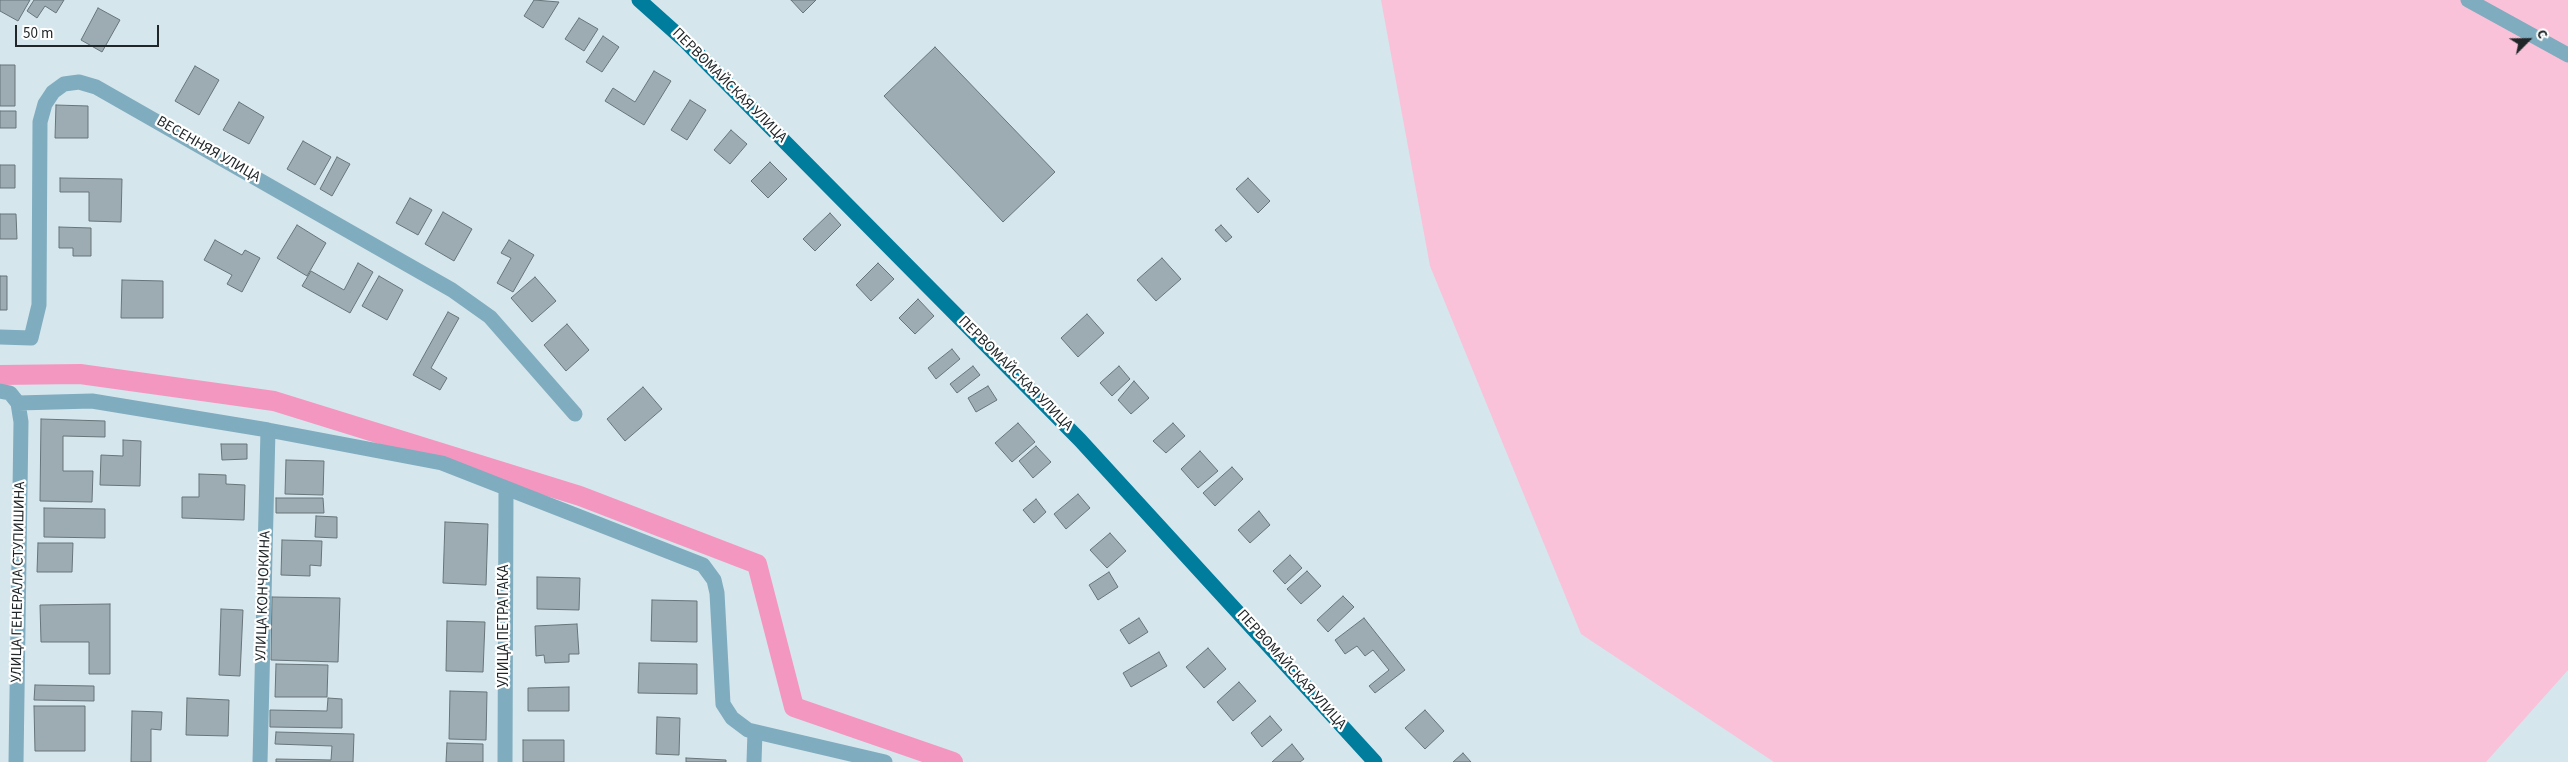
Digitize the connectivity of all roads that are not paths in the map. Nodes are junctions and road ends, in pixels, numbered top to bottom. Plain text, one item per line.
1 (639, 0) edge
2 (2468, 0) edge
3 (2568, 54) edge
4 (0, 337) edge
5 (0, 391) edge
6 (18, 403) junction
7 (575, 414) dead end
8 (268, 430) junction
9 (506, 489) junction
10 (755, 732) junction
11 (16, 762) edge
12 (260, 762) edge
13 (505, 762) edge
14 (754, 762) edge
15 (885, 762) edge
16 (1375, 762) edge

1 - 16 main road, ПЕРВОМАЙСКАЯ УЛИЦА
2 - 3 street
4 - 7 street, ВЕСЕННЯЯ УЛИЦА
5 - 6 street
6 - 8 street
6 - 11 street, УЛИЦА ГЕНЕРАЛА СТУПИШИНА
8 - 9 street
8 - 12 street, УЛИЦА КОНЧОКИНА
9 - 10 street
9 - 13 street, УЛИЦА ПЕТРА ГАКА
10 - 14 street
10 - 15 street

